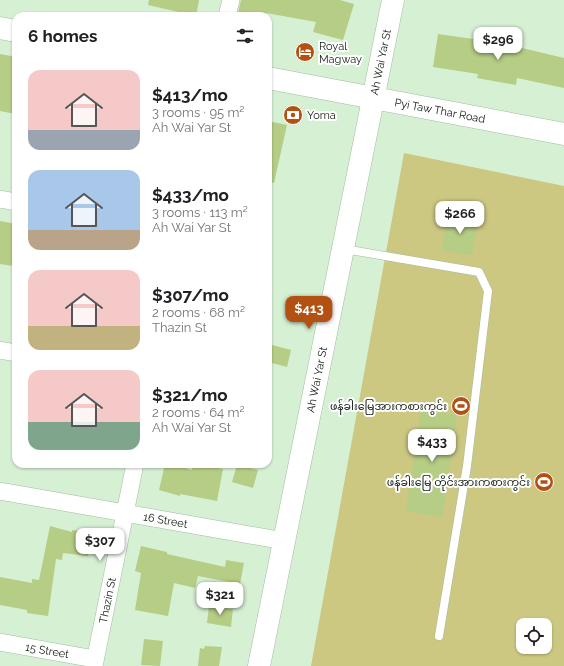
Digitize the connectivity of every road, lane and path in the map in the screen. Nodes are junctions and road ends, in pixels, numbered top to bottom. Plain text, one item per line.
1 (231, 0) edge
2 (393, 0) edge
3 (228, 12) edge
4 (0, 28) edge
5 (12, 30) edge
6 (272, 79) edge
7 (373, 97) junction
8 (564, 134) edge
9 (0, 199) edge
10 (12, 201) edge
11 (343, 249) junction
12 (0, 350) edge
13 (12, 352) edge
14 (133, 468) edge
15 (0, 491) edge
16 (124, 513) junction
17 (284, 542) junction
18 (439, 636) dead end
19 (0, 642) edge
20 (94, 663) edge
21 (259, 666) edge

1 - 3 street
2 - 7 street, Ah Wai Yar St
4 - 5 street
6 - 7 street, Pyi Taw Thar Road
7 - 8 street, Pyi Taw Thar Road
7 - 11 street, Ah Wai Yar St
9 - 10 street
11 - 17 street, Ah Wai Yar St
11 - 18 lane
12 - 13 street
14 - 16 street, Thazin St
15 - 16 street, 16 Street
16 - 17 street, 16 Street
16 - 20 street, Thazin St
17 - 21 street, Ah Wai Yar St
19 - 20 street, 15 Street

